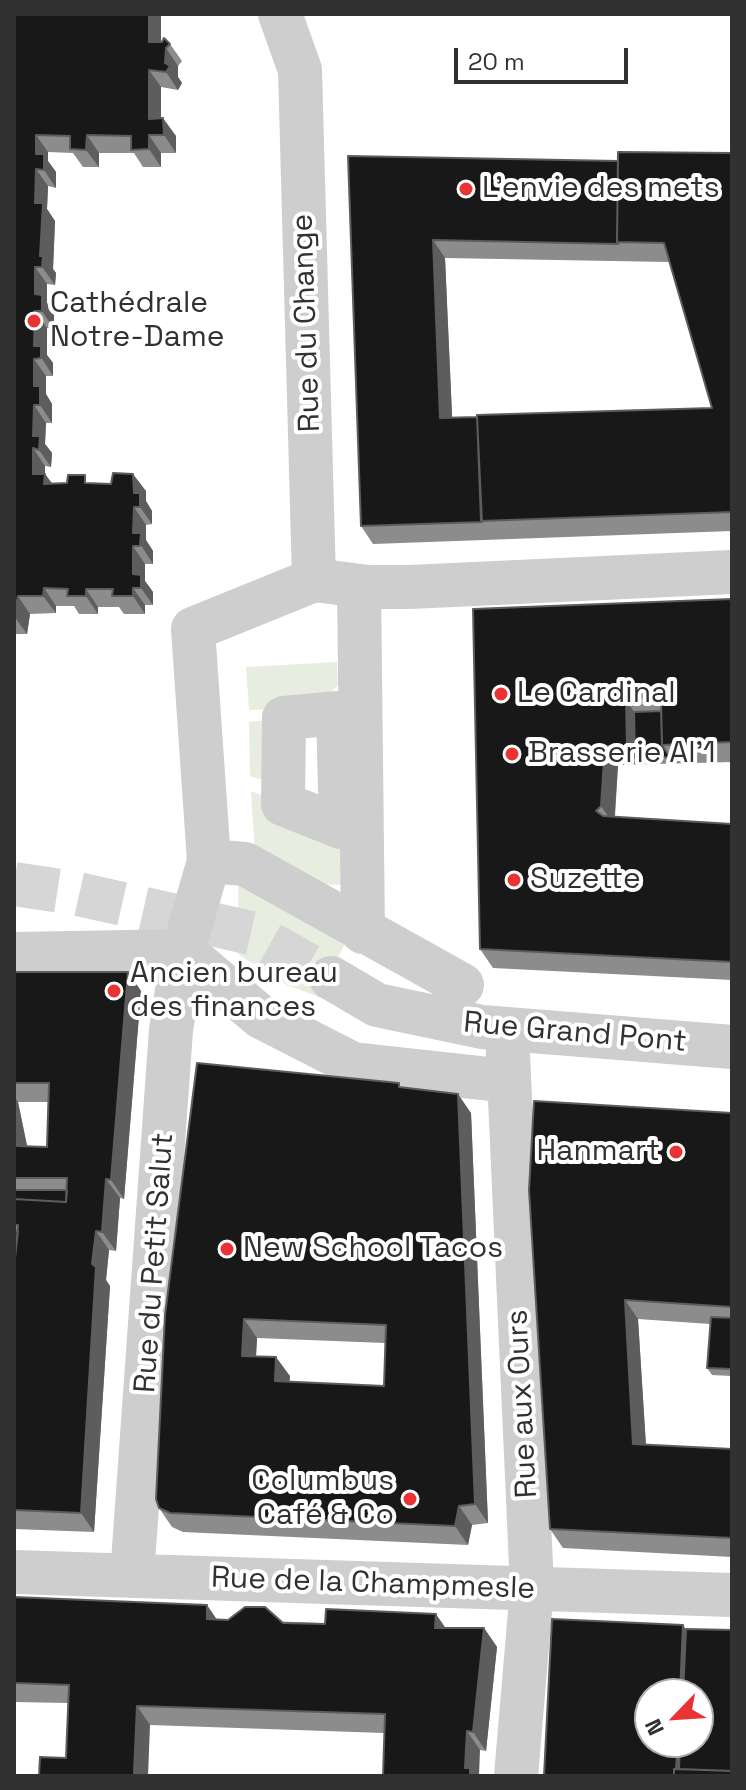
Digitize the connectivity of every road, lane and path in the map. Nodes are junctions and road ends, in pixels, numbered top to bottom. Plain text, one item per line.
1 (280, 14) edge
2 (732, 572) edge
3 (314, 580) junction
4 (364, 586) junction
5 (209, 861) junction
6 (363, 932) junction
7 (183, 951) junction
8 (14, 954) edge
9 (331, 978) tunnel mouth
10 (462, 985) dead end
11 (507, 1032) junction
12 (732, 1047) edge
13 (508, 1081) junction
14 (14, 1572) edge
15 (132, 1576) junction
16 (532, 1588) junction
17 (732, 1595) edge
18 (516, 1776) edge

1 - 3 street, Rue du Change
2 - 4 street
3 - 4 street
3 - 5 street
4 - 6 street
5 - 6 street
5 - 7 street, Rue du Petit Salut
6 - 10 street
7 - 8 street
7 - 13 street, Rue Grand Pont
7 - 15 street, Rue du Petit Salut
9 - 11 street, Rue Grand Pont
11 - 12 street, Rue Grand Pont
11 - 13 street, Rue aux Ours
13 - 16 street, Rue aux Ours
14 - 15 street, Rue de la Champmesle
15 - 16 street, Rue de la Champmesle
16 - 17 street, Rue de la Champmesle
16 - 18 street, Rue aux Ours

